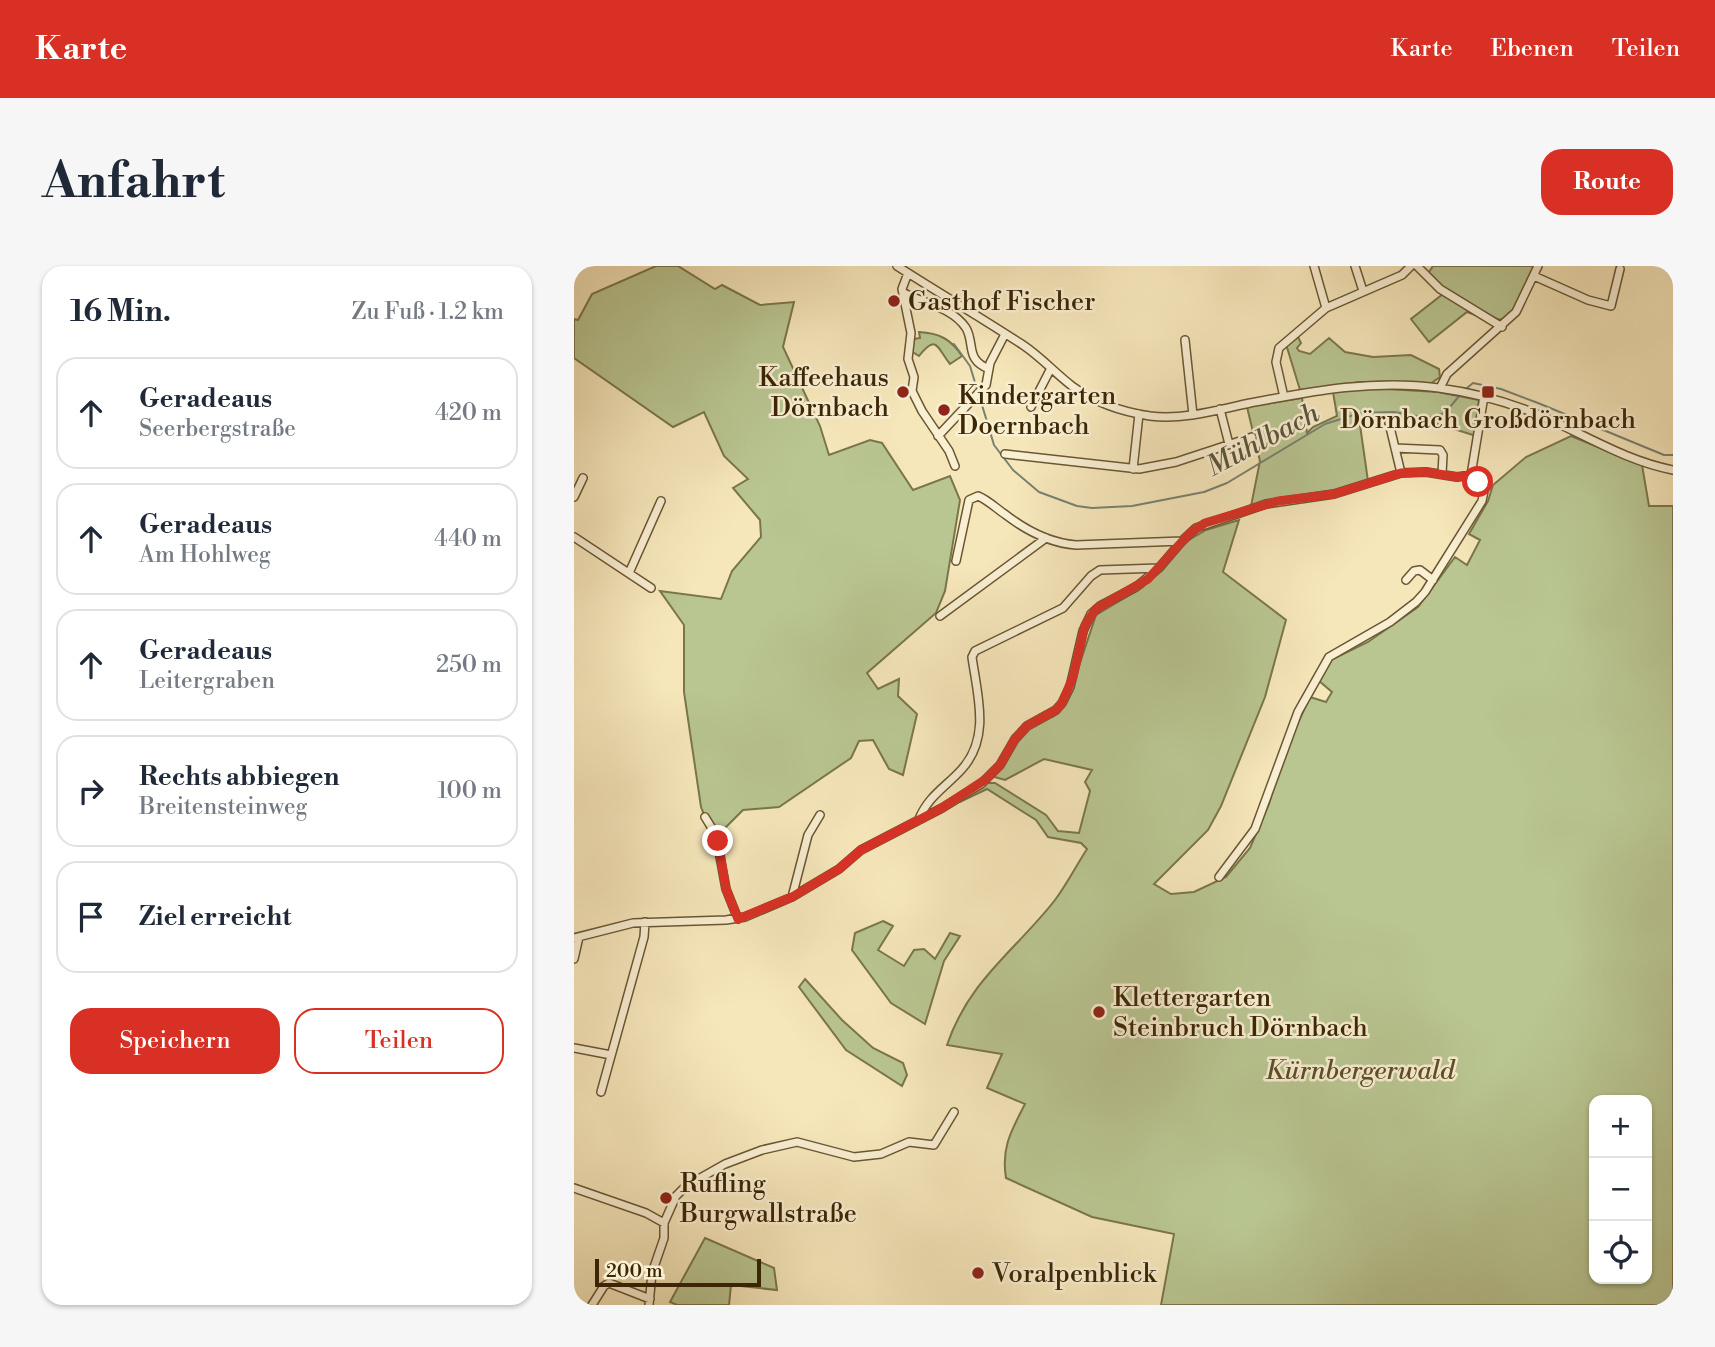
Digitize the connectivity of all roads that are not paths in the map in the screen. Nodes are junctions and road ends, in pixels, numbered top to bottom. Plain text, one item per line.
1 (897, 266) edge
2 (1314, 266) edge
3 (1355, 266) edge
4 (1411, 266) edge
5 (1418, 266) edge
6 (1538, 266) edge
7 (1620, 269) dead end
8 (908, 273) junction
9 (1534, 276) junction
10 (1363, 290) junction
11 (904, 293) junction
12 (1326, 308) junction
13 (1502, 327) junction
14 (1005, 334) junction
15 (1185, 340) dead end
16 (1051, 368) junction
17 (989, 369) junction
18 (1440, 388) junction
19 (1284, 397) junction
20 (1484, 397) junction
21 (1031, 407) dead end
22 (1220, 409) junction
23 (1139, 414) junction
24 (1192, 415) junction
25 (1389, 423) dead end
26 (938, 436) junction
27 (1252, 437) dead end
28 (1229, 444) junction
29 (1395, 448) junction
30 (1005, 454) dead end
31 (955, 466) dead end
32 (1133, 470) junction
33 (1673, 470) edge
34 (1401, 473) junction
35 (1442, 474) junction
36 (1472, 475) junction
37 (583, 478) dead end
38 (574, 497) edge
39 (661, 501) dead end
40 (574, 537) edge
41 (1046, 538) junction
42 (1182, 541) junction
43 (956, 561) dead end
44 (1159, 568) junction
45 (629, 573) junction
46 (1405, 580) dead end
47 (1433, 580) junction
48 (651, 588) dead end
49 (940, 616) dead end
50 (820, 815) dead end
51 (705, 817) dead end
52 (919, 818) junction
53 (1219, 877) dead end
54 (792, 897) junction
55 (738, 919) junction
56 (645, 922) junction
57 (576, 938) edge
58 (574, 960) edge
59 (574, 1048) edge
60 (611, 1055) junction
61 (601, 1092) dead end
62 (954, 1112) dead end
63 (574, 1188) edge
64 (664, 1223) junction
65 (650, 1302) edge
66 (592, 1305) edge

1 - 8 street
2 - 12 street
3 - 10 street
4 - 10 street
5 - 13 street
6 - 9 street
7 - 9 street
8 - 11 street
8 - 14 street
9 - 13 street
10 - 12 street
11 - 17 street
11 - 26 street
12 - 19 street
13 - 18 street
14 - 16 street
14 - 17 street
15 - 24 street
16 - 21 street
16 - 23 street
17 - 26 street
18 - 19 street
18 - 20 street
19 - 22 street
20 - 33 street
20 - 36 street
22 - 24 street
22 - 28 street
23 - 24 street
23 - 32 street
25 - 29 street
26 - 31 street
27 - 28 street
28 - 32 street
29 - 34 street
29 - 35 street
30 - 32 street
34 - 35 street
34 - 42 street
35 - 36 street
36 - 47 street
37 - 38 street
39 - 45 street
40 - 45 street
41 - 42 street
41 - 43 street
41 - 49 street
42 - 44 street
44 - 52 street
44 - 52 street
45 - 48 street
46 - 47 street
47 - 53 street
50 - 54 street
51 - 55 street
52 - 54 street
54 - 55 street
55 - 56 street
56 - 57 street
56 - 60 street
57 - 58 street
59 - 60 street
60 - 61 street
62 - 64 street
63 - 64 street
64 - 65 street
65 - 66 street

